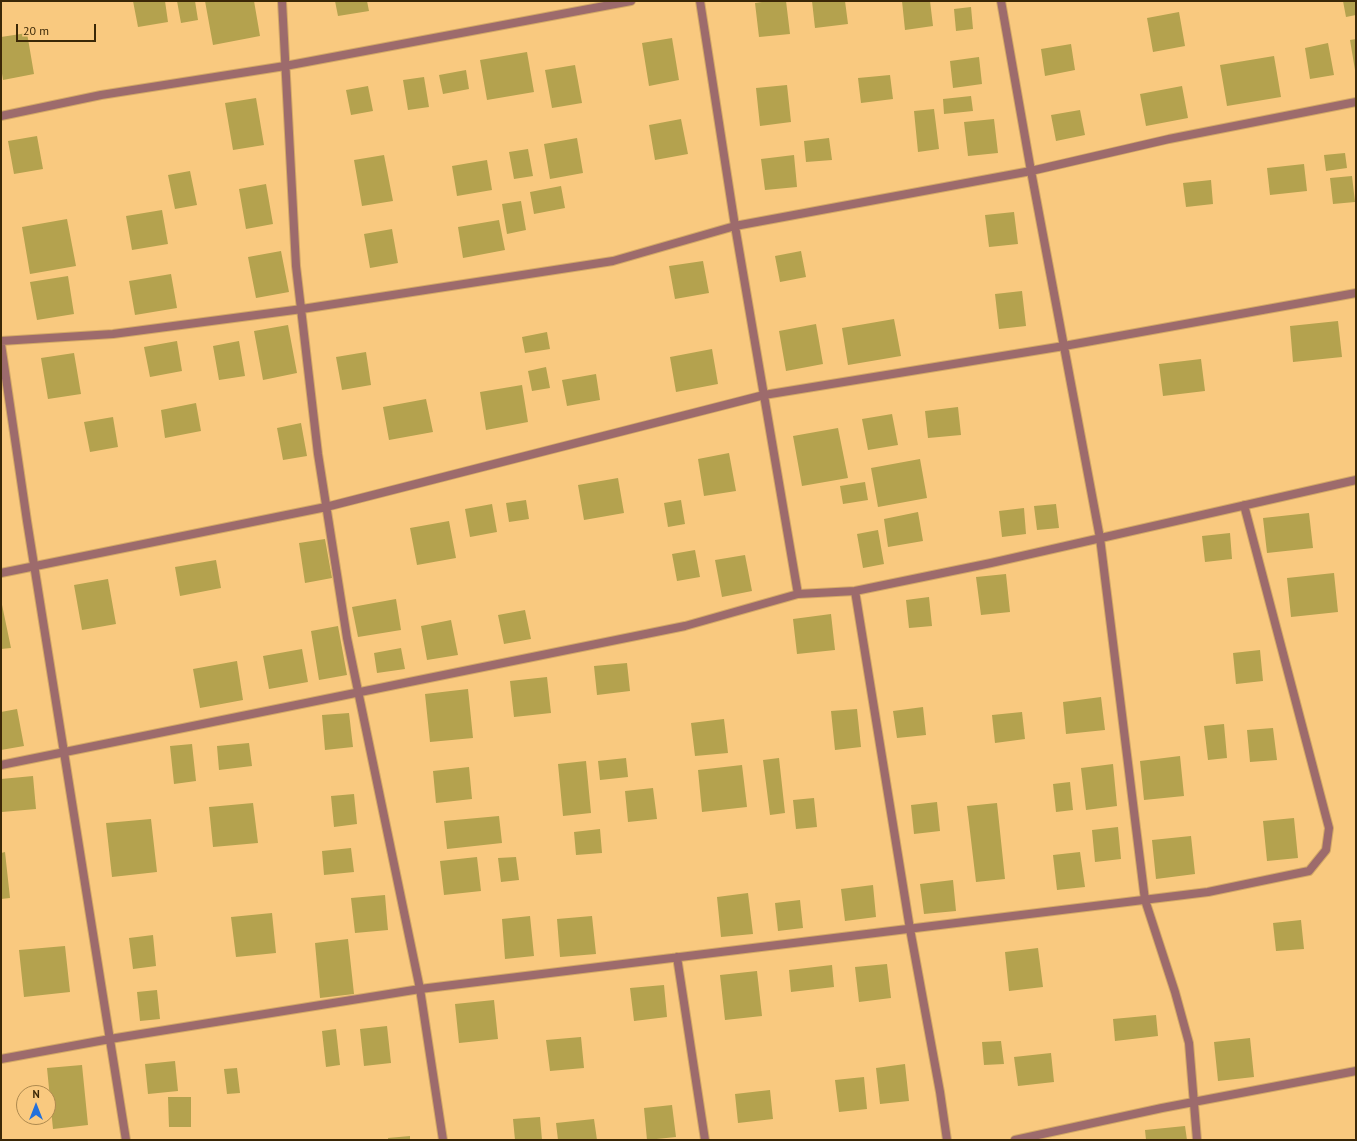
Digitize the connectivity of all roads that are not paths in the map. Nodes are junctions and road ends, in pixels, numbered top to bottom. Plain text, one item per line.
1 (282, 1) edge
2 (631, 1) edge
3 (700, 1) edge
4 (1002, 1) edge
5 (285, 66) junction
6 (1356, 102) edge
7 (1, 116) edge
8 (1031, 171) junction
9 (735, 226) junction
10 (1356, 293) edge
11 (302, 309) junction
12 (1, 343) edge
13 (1064, 346) junction
14 (764, 395) junction
15 (1356, 480) edge
16 (1244, 505) junction
17 (326, 507) junction
18 (1100, 538) junction
19 (34, 566) junction
20 (1, 573) edge
21 (855, 591) junction
22 (798, 594) junction
23 (358, 692) junction
24 (64, 752) junction
25 (1, 765) edge
26 (1145, 900) junction
27 (910, 929) junction
28 (677, 958) junction
29 (420, 989) junction
30 (110, 1039) junction
31 (1, 1060) edge
32 (1356, 1071) edge
33 (1195, 1102) junction
34 (126, 1140) edge
35 (443, 1140) edge
36 (705, 1140) edge
37 (947, 1140) edge
38 (1015, 1140) edge
39 (1197, 1140) edge

1 - 5 street
2 - 5 street
3 - 9 street
4 - 8 street
5 - 7 street
5 - 11 street
6 - 8 street
8 - 9 street
8 - 13 street
9 - 11 street
9 - 14 street
10 - 13 street
11 - 12 street
11 - 17 street
12 - 19 street
13 - 14 street
13 - 18 street
14 - 17 street
14 - 22 street
15 - 16 street
16 - 18 street
16 - 26 street
17 - 19 street
17 - 23 street
18 - 21 street
18 - 26 street
19 - 20 street
19 - 24 street
21 - 22 street
21 - 27 street
22 - 23 street
23 - 24 street
23 - 29 street
24 - 25 street
24 - 30 street
26 - 27 street
26 - 33 street
27 - 28 street
27 - 37 street
28 - 29 street
28 - 36 street
29 - 30 street
29 - 35 street
30 - 31 street
30 - 34 street
32 - 33 street
33 - 38 street
33 - 39 street

